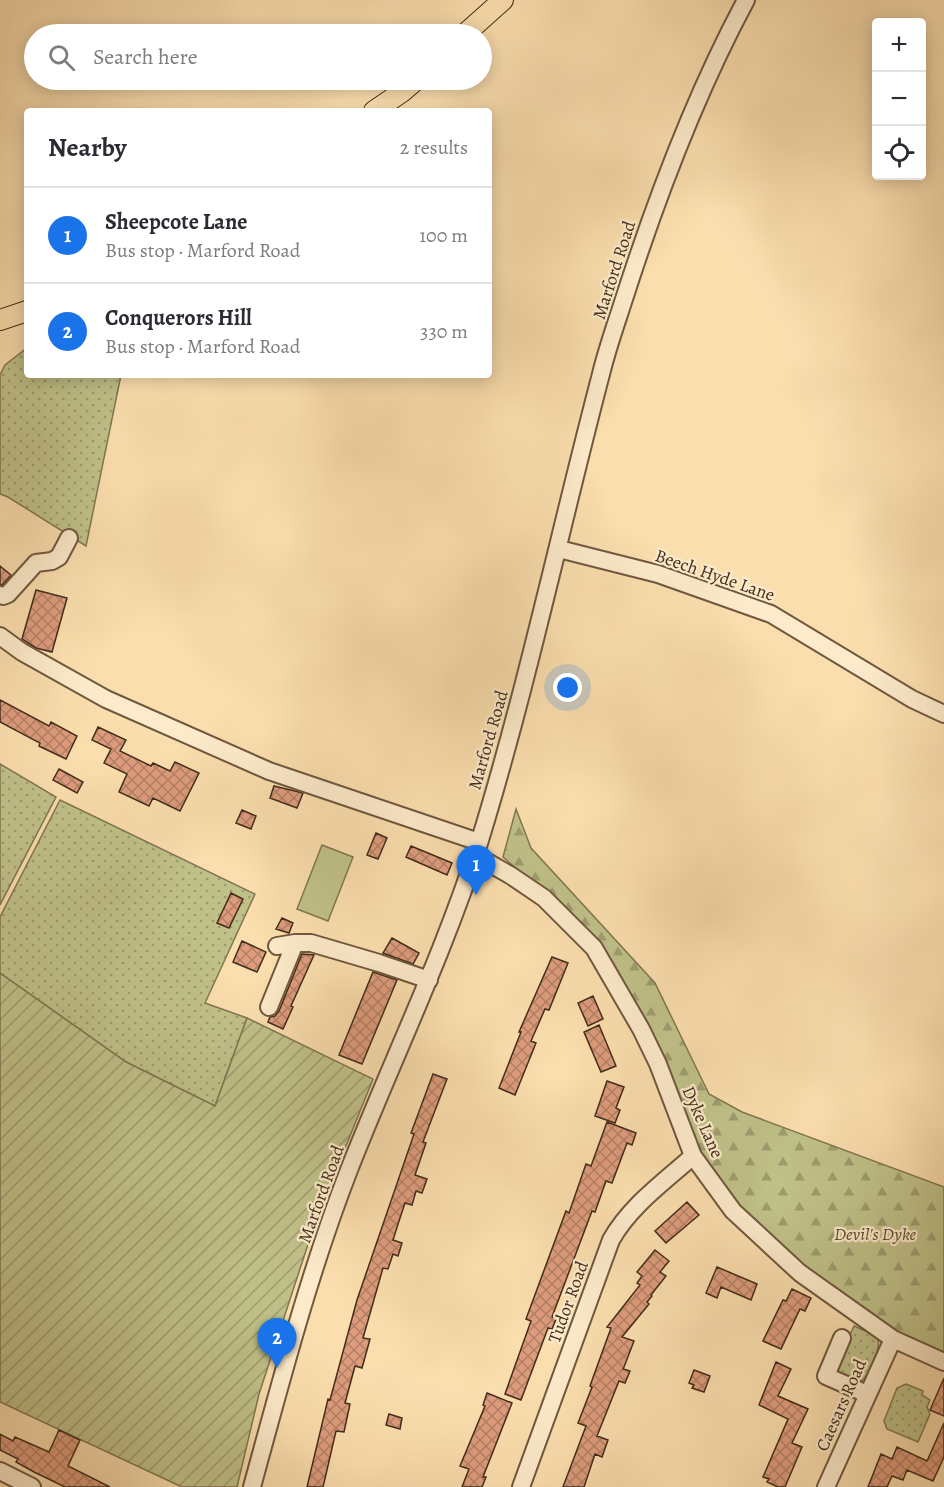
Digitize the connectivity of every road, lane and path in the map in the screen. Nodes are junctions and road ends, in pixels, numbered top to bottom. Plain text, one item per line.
1 (503, 0) edge
2 (746, 0) edge
3 (476, 24) edge
4 (404, 90) edge
5 (378, 108) edge
6 (24, 312) edge
7 (0, 320) edge
8 (69, 538) dead end
9 (558, 549) junction
10 (0, 595) edge
11 (0, 636) edge
12 (944, 714) edge
13 (477, 848) junction
14 (295, 943) junction
15 (277, 946) dead end
16 (429, 980) junction
17 (269, 1007) dead end
18 (693, 1156) junction
19 (842, 1338) dead end
20 (893, 1339) junction
21 (944, 1362) edge
22 (867, 1394) junction
23 (0, 1471) edge
24 (32, 1487) edge
25 (252, 1487) edge
26 (521, 1487) edge
27 (826, 1487) edge

1 - 3 main road
2 - 9 street, Marford Road
4 - 5 main road
6 - 7 main road
8 - 10 street
9 - 12 street, Beech Hyde Lane
9 - 13 street, Marford Road
11 - 13 street, Dyke Lane
13 - 16 street, Marford Road
13 - 18 street, Dyke Lane
14 - 15 street
14 - 16 street
14 - 17 street
16 - 25 street, Marford Road
18 - 20 street, Dyke Lane
18 - 26 street, Tudor Road
19 - 22 street
20 - 21 street, Dyke Lane
20 - 22 street, Caesars Road
22 - 27 street, Caesars Road
23 - 24 street

